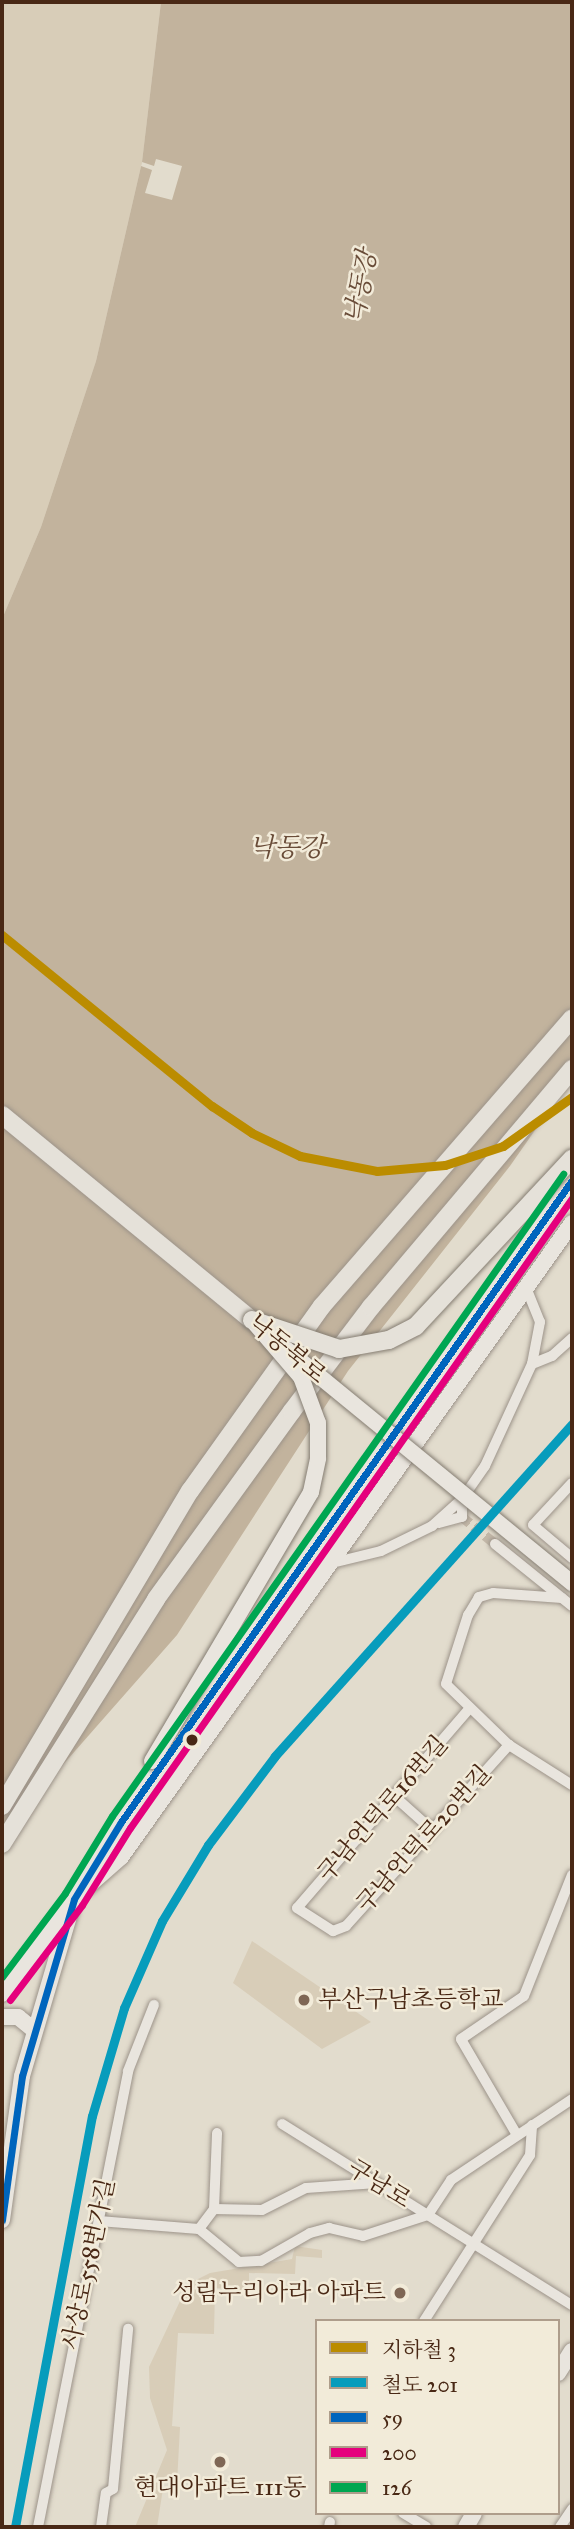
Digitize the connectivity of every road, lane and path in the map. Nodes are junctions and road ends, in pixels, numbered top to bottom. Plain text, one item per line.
1 (572, 1018) edge
2 (572, 1069) edge
3 (2, 1115) edge
4 (572, 1159) edge
5 (572, 1180) edge
6 (572, 1223) edge
7 (527, 1290) junction
8 (252, 1320) junction
9 (572, 1338) edge
10 (532, 1364) junction
11 (572, 1483) edge
12 (495, 1544) tunnel mouth
13 (572, 1558) edge
14 (332, 1563) junction
15 (572, 1583) edge
16 (562, 1598) junction
17 (572, 1606) edge
18 (470, 1709) junction
19 (509, 1745) junction
20 (572, 1785) edge
21 (394, 1796) junction
22 (2, 1806) edge
23 (432, 1830) junction
24 (2, 1844) edge
25 (572, 1875) edge
26 (74, 1899) junction
27 (338, 1931) joint
28 (2, 1994) edge
29 (154, 2005) dead end
30 (2, 2017) edge
31 (34, 2029) junction
32 (572, 2099) edge
33 (282, 2124) dead end
34 (532, 2125) junction
35 (217, 2133) dead end
36 (517, 2135) junction
37 (377, 2183) junction
38 (214, 2209) junction
39 (428, 2215) junction
40 (2, 2220) edge
41 (99, 2221) junction
42 (199, 2229) junction
43 (475, 2244) junction
44 (572, 2305) edge
45 (425, 2319) edge
46 (128, 2329) dead end
47 (572, 2351) edge
48 (560, 2370) edge
49 (572, 2509) edge
50 (406, 2515) edge
51 (38, 2527) edge
52 (101, 2527) edge
53 (426, 2527) edge
54 (560, 2527) edge

1 - 22 main road, bridge
2 - 24 main road, bridge
3 - 8 main road, 낙동북로
4 - 8 main road, bridge
5 - 26 main road
6 - 7 main road
7 - 10 street
7 - 14 main road
8 - 15 main road, 낙동북로, bridge
8 - 26 main road, bridge
9 - 10 street
10 - 14 street
11 - 13 street
12 - 16 street
14 - 26 main road
16 - 17 street
16 - 18 street
18 - 19 street
18 - 21 street, 구남언덕로16번길
19 - 20 street
19 - 23 street, 구남언덕로20번길
21 - 23 street
21 - 27 street, 구남언덕로16번길
23 - 27 street, 구남언덕로20번길
25 - 36 street
26 - 28 main road
26 - 31 main road
29 - 41 street, 사상로558번가길
30 - 31 main road
31 - 40 main road
32 - 34 street
33 - 37 street, 구남로
34 - 36 street
34 - 43 street
35 - 38 street
36 - 39 street
37 - 38 street
37 - 39 street, 구남로
38 - 42 street
39 - 42 street
39 - 43 street, 구남로
41 - 42 street
41 - 51 street, 사상로558번가길
43 - 44 street, 구남로
43 - 45 street
46 - 52 street
47 - 48 main road
49 - 54 street
50 - 53 street

